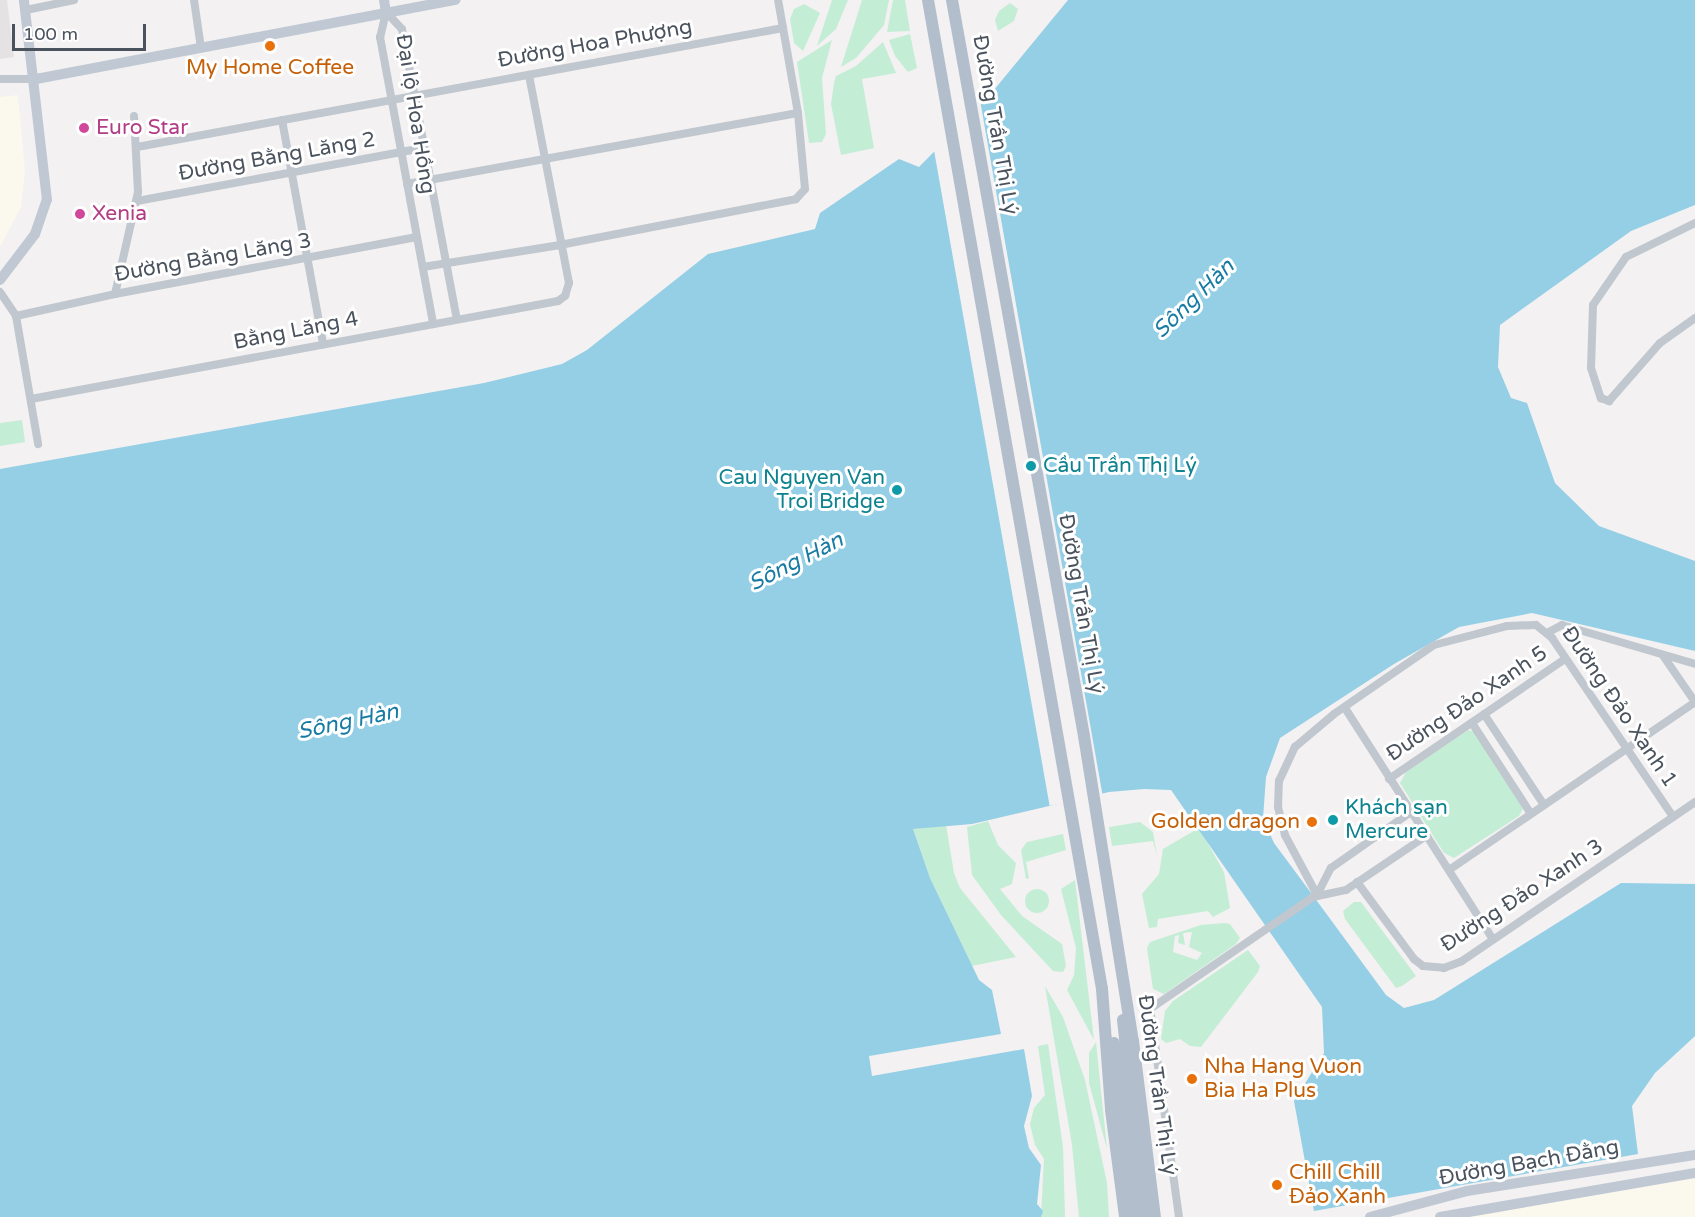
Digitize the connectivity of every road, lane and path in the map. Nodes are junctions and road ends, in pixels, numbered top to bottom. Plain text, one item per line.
1 (74, 0) edge
2 (194, 0) edge
3 (384, 0) edge
4 (456, 0) edge
5 (778, 0) edge
6 (928, 0) edge
7 (952, 0) edge
8 (25, 5) edge
9 (386, 12) junction
10 (783, 28) junction
11 (201, 48) junction
12 (529, 75) junction
13 (36, 79) junction
14 (0, 80) edge
15 (415, 96) junction
16 (392, 100) junction
17 (798, 113) junction
18 (134, 116) dead end
19 (282, 120) junction
20 (137, 147) junction
21 (424, 148) junction
22 (401, 152) junction
23 (545, 157) junction
24 (289, 172) junction
25 (430, 180) junction
26 (407, 184) junction
27 (137, 201) junction
28 (1695, 223) edge
29 (417, 237) junction
30 (560, 245) junction
31 (305, 260) junction
32 (446, 263) junction
33 (423, 267) junction
34 (0, 280) edge
35 (0, 292) edge
36 (115, 294) junction
37 (16, 316) junction
38 (1695, 318) edge
39 (457, 320) junction
40 (433, 324) junction
41 (323, 344) junction
42 (31, 399) junction
43 (38, 444) dead end
44 (1547, 633) junction
45 (1664, 657) junction
46 (1565, 659) junction
47 (1695, 664) edge
48 (1695, 702) edge
49 (1345, 708) junction
50 (1484, 714) junction
51 (1472, 723) junction
52 (1625, 750) junction
53 (1389, 779) junction
54 (1695, 802) edge
55 (1544, 805) junction
56 (1411, 812) junction
57 (1531, 814) junction
58 (1673, 817) junction
59 (1426, 836) junction
60 (1449, 870) junction
61 (1357, 882) junction
62 (1315, 896) junction
63 (1493, 939) junction
64 (1123, 983) junction
65 (1102, 989) junction
66 (1695, 1155) edge
67 (1654, 1161) junction
68 (1695, 1173) edge
69 (1658, 1179) junction
70 (1467, 1191) junction
71 (1471, 1209) junction
72 (1125, 1217) edge
73 (1135, 1217) edge
74 (1145, 1217) edge
75 (1155, 1217) edge
76 (1179, 1217) edge
77 (1370, 1217) edge
78 (1440, 1217) edge

1 - 8 street
2 - 11 street
3 - 9 main road
4 - 9 main road
5 - 10 street
6 - 65 main road, Đường Trần Thị Lý
7 - 64 main road, Đường Trần Thị Lý
8 - 13 main road
9 - 11 main road
9 - 15 street, Đại lộ Hoa Hồng
9 - 16 street, Đại lộ Hoa Hồng
10 - 12 street, Đường Hoa Phượng
10 - 17 street
11 - 13 main road
12 - 15 street, Đường Hoa Phượng
12 - 23 street
13 - 14 street
13 - 34 main road
15 - 16 street, Đường Hoa Phượng
15 - 21 street, Đại lộ Hoa Hồng
16 - 19 street, Đường Hoa Phượng
16 - 22 street, Đại lộ Hoa Hồng
17 - 23 street
17 - 30 street
18 - 20 street
19 - 20 street, Đường Hoa Phượng
19 - 24 street
20 - 27 street
21 - 22 street, Đường Bằng Lăng 2
21 - 25 street, Đại lộ Hoa Hồng
22 - 24 street, Đường Bằng Lăng 2
22 - 26 street, Đại lộ Hoa Hồng
23 - 25 street
23 - 30 street
24 - 27 street, Đường Bằng Lăng 2
24 - 31 street
25 - 26 street
25 - 32 street, Đại lộ Hoa Hồng
26 - 29 street, Đại lộ Hoa Hồng
27 - 36 street
28 - 38 street
29 - 31 street, Đường Bằng Lăng 3
29 - 33 street, Đại lộ Hoa Hồng
30 - 32 street
30 - 39 street, Bằng Lăng 4
31 - 36 street, Đường Bằng Lăng 3
31 - 41 street
32 - 33 street
32 - 39 street, Đại lộ Hoa Hồng
33 - 40 street, Đại lộ Hoa Hồng
35 - 37 street
36 - 37 street, Đường Bằng Lăng 3
37 - 42 street
39 - 40 street, Bằng Lăng 4
40 - 41 street, Bằng Lăng 4
41 - 42 street, Bằng Lăng 4
42 - 43 street
44 - 45 street
44 - 46 street, Đường Đảo Xanh 1
44 - 49 street, Đường Đảo Xanh 1
45 - 47 street
45 - 48 street
46 - 50 street, Đường Đảo Xanh 5
46 - 52 street, Đường Đảo Xanh 1
48 - 52 street
49 - 53 street
49 - 62 street, Đường Đảo Xanh 1
50 - 51 street, Đường Đảo Xanh 5
50 - 55 street
51 - 53 street, Đường Đảo Xanh 5
51 - 57 street
52 - 55 street
52 - 58 street, Đường Đảo Xanh 1
53 - 56 street
54 - 58 street, Đường Đảo Xanh 3
55 - 57 street
56 - 59 street
56 - 62 street
57 - 60 street
58 - 63 street, Đường Đảo Xanh 3
59 - 60 street
59 - 61 street
60 - 63 street
61 - 62 street
61 - 63 street, Đường Đảo Xanh 3
62 - 76 street
64 - 74 main road
64 - 75 main road, Đường Trần Thị Lý
65 - 72 main road, Đường Trần Thị Lý
65 - 73 main road
66 - 67 main road, Đường Bạch Đằng
67 - 69 main road
67 - 70 main road, Đường Bạch Đằng
68 - 69 main road, Đường Bạch Đằng
69 - 71 main road, Đường Bạch Đằng
70 - 71 main road
70 - 77 main road, Đường Bạch Đằng
71 - 78 main road, Đường Bạch Đằng

